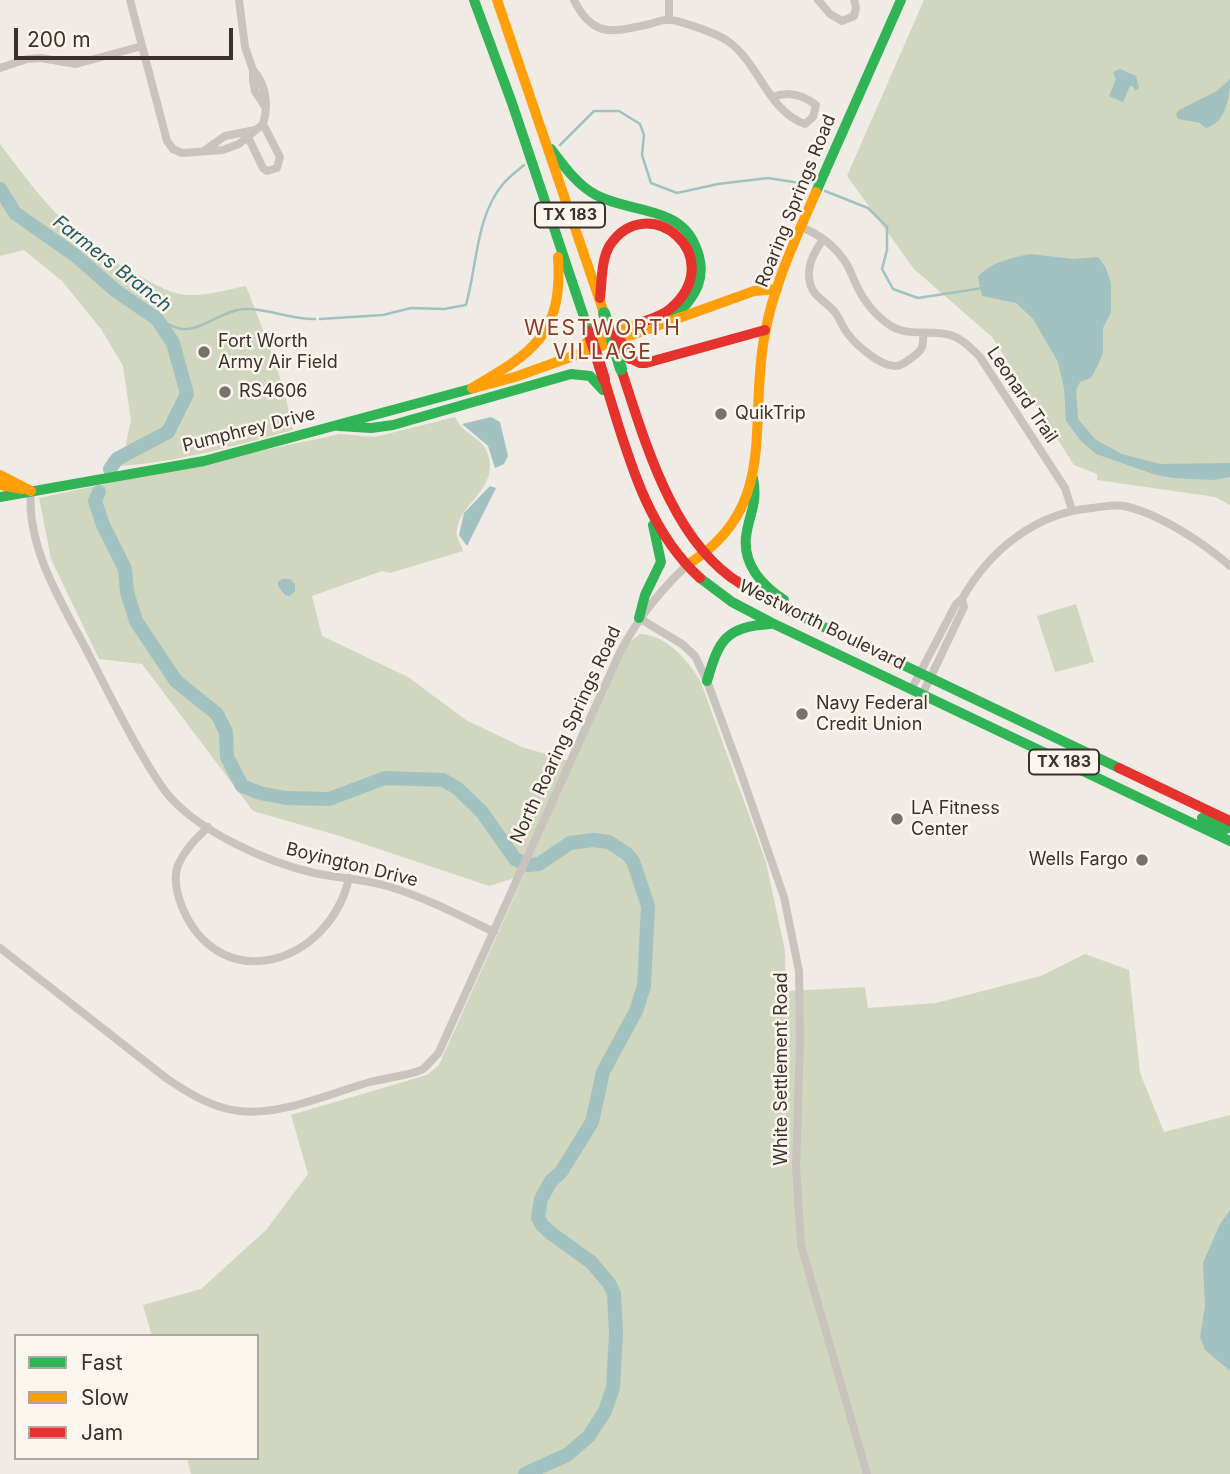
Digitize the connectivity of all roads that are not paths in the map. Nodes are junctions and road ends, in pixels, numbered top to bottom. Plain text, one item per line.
1 (130, 0) edge
2 (239, 0) edge
3 (497, 0) edge
4 (574, 0) edge
5 (669, 0) edge
6 (818, 0) edge
7 (853, 0) edge
8 (901, 0) edge
9 (479, 2) edge
10 (669, 19) junction
11 (142, 46) junction
12 (0, 68) edge
13 (529, 97) junction
14 (773, 97) junction
15 (512, 103) junction
16 (264, 124) junction
17 (252, 133) junction
18 (543, 139) junction
19 (205, 150) junction
20 (801, 226) junction
21 (555, 232) junction
22 (823, 239) junction
23 (777, 289) junction
24 (602, 308) junction
25 (673, 319) junction
26 (765, 330) junction
27 (923, 333) junction
28 (472, 388) junction
29 (618, 424) junction
30 (339, 426) junction
31 (655, 470) junction
32 (0, 475) edge
33 (637, 476) junction
34 (753, 478) junction
35 (0, 483) edge
36 (31, 491) junction
37 (0, 498) edge
38 (645, 498) junction
39 (1072, 510) junction
40 (706, 554) junction
41 (687, 565) junction
42 (1230, 566) edge
43 (639, 618) junction
44 (772, 624) junction
45 (828, 629) junction
46 (926, 676) junction
47 (707, 681) junction
48 (917, 691) junction
49 (1018, 740) junction
50 (1103, 760) junction
51 (1118, 788) junction
52 (1230, 821) edge
53 (208, 827) junction
54 (1230, 827) edge
55 (1230, 841) edge
56 (349, 878) junction
57 (494, 932) junction
58 (0, 948) edge
59 (867, 1474) edge

1 - 11 street
2 - 16 street
3 - 13 main road, Westworth Boulevard / TX 183
4 - 10 street
5 - 10 street
6 - 7 street
8 - 20 main road, Roaring Springs Road
9 - 15 main road, Westworth Boulevard / TX 183
10 - 14 street
11 - 12 street
11 - 19 street
13 - 15 main road
13 - 18 main road, Westworth Boulevard / TX 183
14 - 14 street
15 - 21 main road, Westworth Boulevard / TX 183
16 - 17 street
16 - 17 street
17 - 19 street
17 - 19 street
18 - 24 main road, Westworth Boulevard / TX 183
18 - 25 main road
20 - 22 street, Leonard Trail
20 - 23 main road, Roaring Springs Road
21 - 28 main road
21 - 29 main road, Westworth Boulevard / TX 183, bridge
22 - 27 street, Leonard Trail
22 - 27 street
23 - 25 main road
23 - 26 main road, Roaring Springs Road
24 - 26 main road, bridge
24 - 28 main road
24 - 31 main road, Westworth Boulevard / TX 183, bridge
25 - 28 main road
26 - 34 main road, Roaring Springs Road
27 - 39 street, Leonard Trail
28 - 30 main road, Pumphrey Drive
29 - 30 main road
29 - 33 main road, Westworth Boulevard / TX 183
30 - 36 main road, Pumphrey Drive
31 - 33 main road
31 - 40 main road, Westworth Boulevard / TX 183
32 - 36 main road
33 - 38 main road, Westworth Boulevard / TX 183
34 - 40 main road, Roaring Springs Road
34 - 45 main road
35 - 36 main road
36 - 37 main road, Pumphrey Drive
36 - 53 street, Boyington Drive
38 - 41 main road, Westworth Boulevard / TX 183
38 - 43 main road
39 - 42 street
39 - 46 street
40 - 41 main road, Roaring Springs Road
40 - 45 main road, Westworth Boulevard / TX 183
41 - 43 street, North Roaring Springs Road
41 - 44 main road, Westworth Boulevard / TX 183
43 - 47 street, White Settlement Road
43 - 57 street, North Roaring Springs Road
44 - 47 main road
44 - 48 main road, Westworth Boulevard / TX 183
45 - 46 main road, Westworth Boulevard / TX 183
46 - 48 street
46 - 50 main road, Westworth Boulevard / TX 183
47 - 59 street, White Settlement Road
48 - 49 main road, Westworth Boulevard / TX 183
49 - 50 main road
49 - 51 main road, Westworth Boulevard / TX 183
50 - 52 main road, Westworth Boulevard / TX 183
51 - 54 main road
51 - 55 main road, Westworth Boulevard / TX 183
53 - 56 street, Boyington Drive
53 - 56 street
56 - 57 street, Boyington Drive
57 - 58 street

